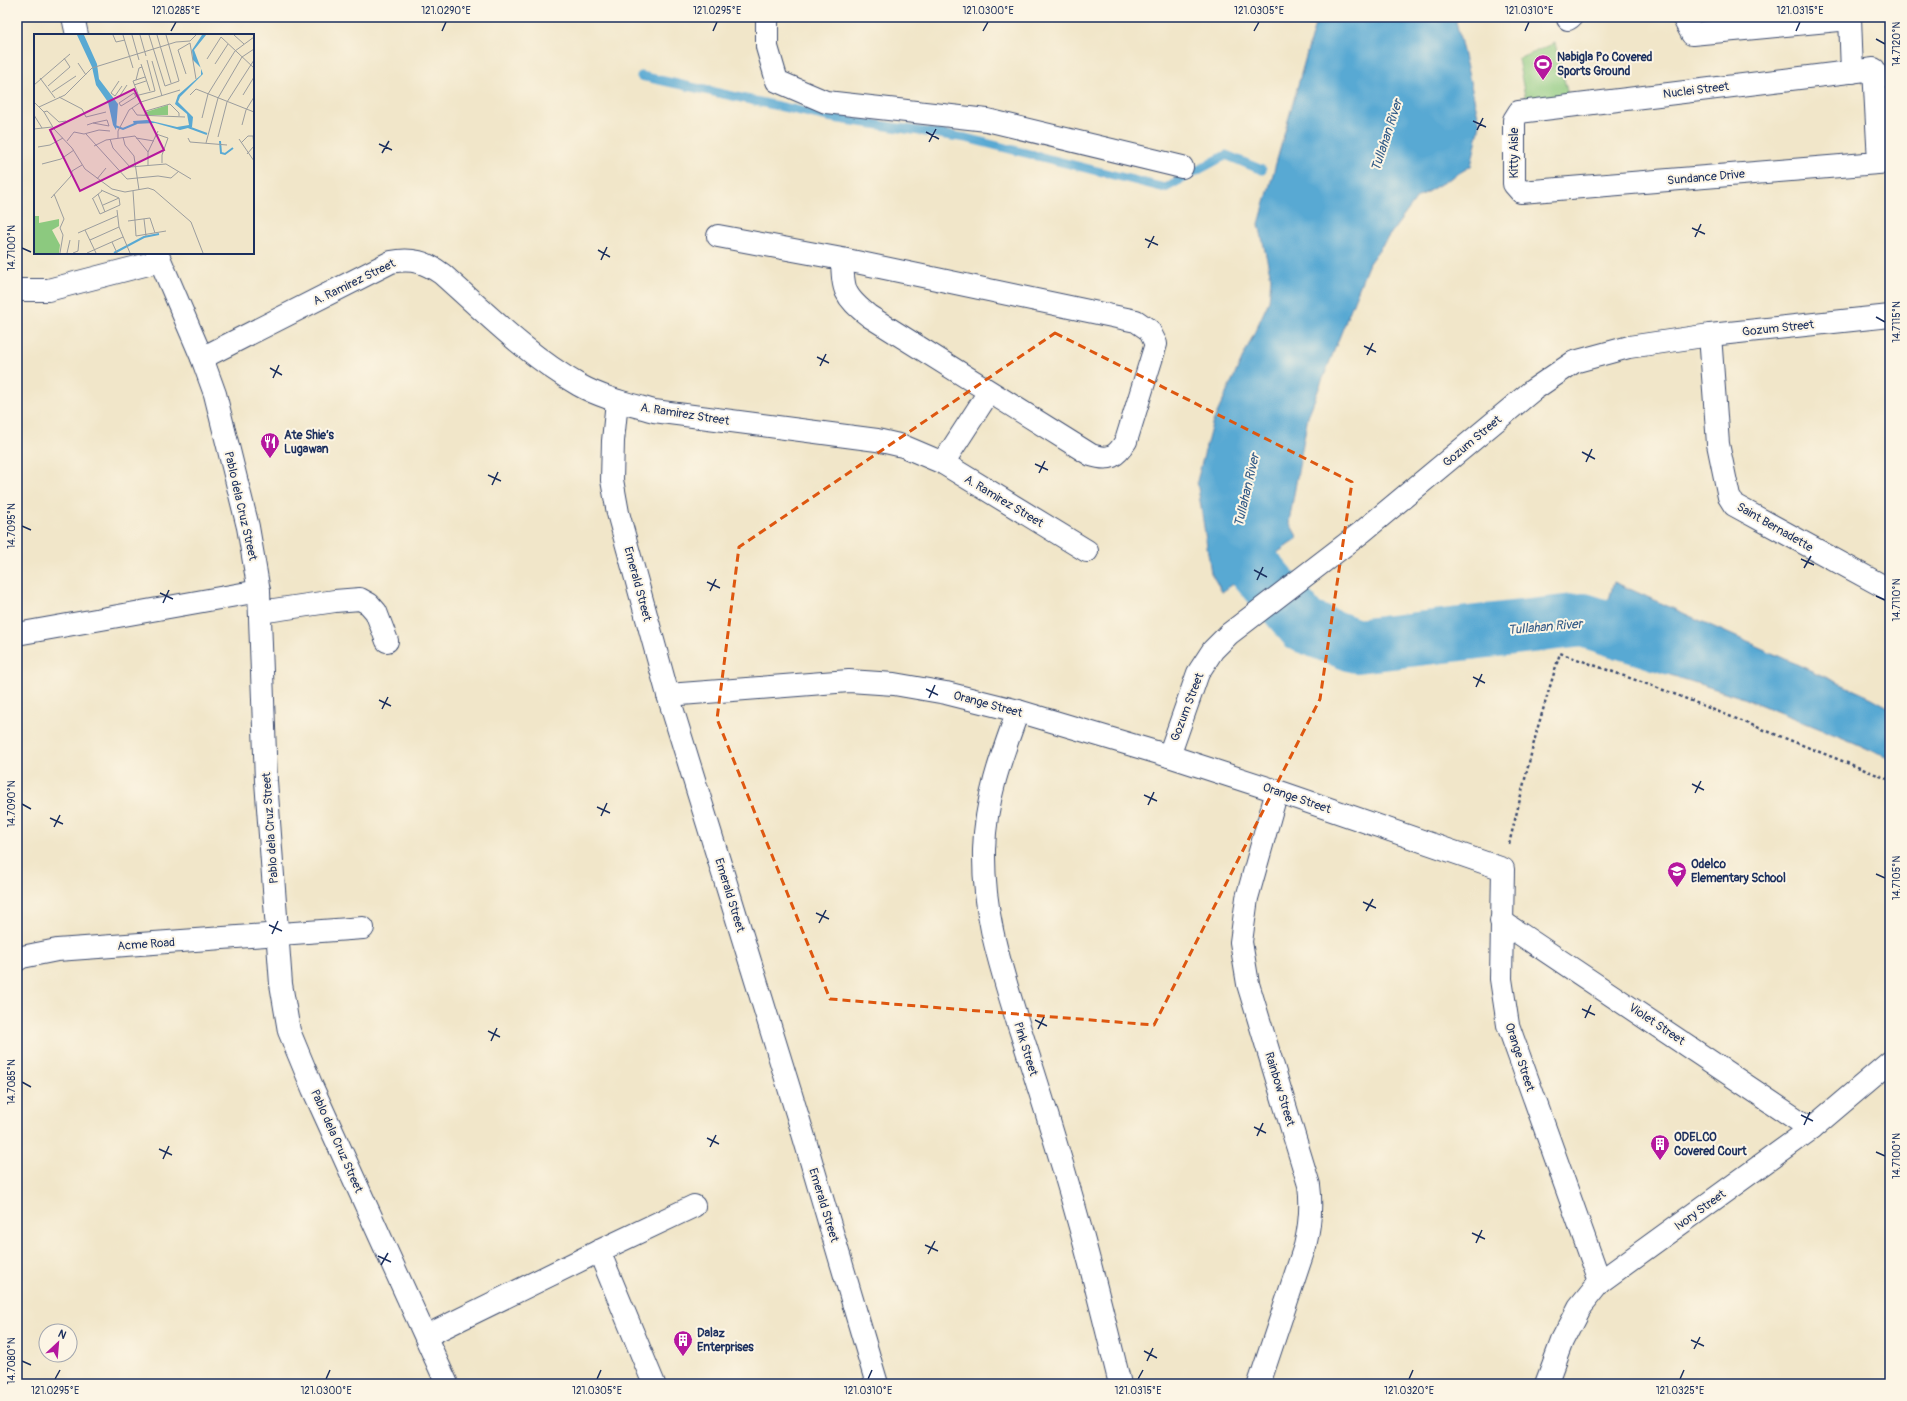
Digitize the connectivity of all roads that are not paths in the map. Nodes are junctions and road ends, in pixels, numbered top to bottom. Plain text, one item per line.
1 (73, 17) edge
2 (767, 17) edge
3 (1683, 17) edge
4 (1850, 18) edge
5 (77, 34) edge
6 (1852, 72) junction
7 (1519, 112) joint
8 (1884, 162) edge
9 (1182, 167) dead end
10 (1521, 192) joint
11 (718, 236) dead end
12 (159, 257) edge
13 (842, 259) junction
14 (17, 290) edge
15 (1890, 316) edge
16 (1710, 335) junction
17 (202, 358) junction
18 (989, 392) junction
19 (617, 401) junction
20 (943, 463) junction
21 (1087, 551) dead end
22 (1888, 584) edge
23 (259, 591) junction
24 (260, 612) junction
25 (17, 634) edge
26 (387, 641) dead end
27 (668, 695) junction
28 (1018, 711) junction
29 (1168, 756) junction
30 (1277, 791) junction
31 (1502, 921) junction
32 (363, 928) dead end
33 (278, 934) junction
34 (17, 960) edge
35 (1890, 1062) edge
36 (1811, 1129) junction
37 (694, 1206) dead end
38 (599, 1251) junction
39 (1600, 1282) junction
40 (426, 1336) junction
41 (447, 1384) edge
42 (654, 1384) edge
43 (878, 1384) edge
44 (1120, 1384) edge
45 (1260, 1384) edge
46 (1546, 1384) edge

1 - 5 street
2 - 9 street
3 - 4 street
4 - 6 street
6 - 7 street, Nuclei Street
6 - 8 street, Nuclei Street
7 - 10 street, Kitty Aisle
8 - 10 street, Sundance Drive
11 - 13 street
12 - 14 street
12 - 17 street, Pablo dela Cruz Street
13 - 18 street
13 - 18 street
15 - 16 street, Gozum Street
16 - 22 street, Saint Bernadette
16 - 29 street, Gozum Street
17 - 19 street, A. Ramirez Street
17 - 23 street, Pablo dela Cruz Street
18 - 20 street
19 - 20 street, A. Ramirez Street
19 - 27 street, Emerald Street
20 - 21 street, A. Ramirez Street
23 - 24 street, Pablo dela Cruz Street
23 - 25 street
24 - 26 street
24 - 33 street, Pablo dela Cruz Street
27 - 28 street, Orange Street
27 - 43 street, Emerald Street
28 - 29 street, Orange Street
28 - 44 street, Pink Street
29 - 30 street, Orange Street
30 - 31 street, Orange Street
30 - 45 street, Rainbow Street
31 - 36 street, Violet Street
31 - 39 street, Orange Street
32 - 33 street, Acme Road
33 - 34 street, Acme Road
33 - 40 street, Pablo dela Cruz Street
35 - 36 street, Ivory Street
36 - 39 street, Ivory Street
37 - 38 street
38 - 40 street
38 - 42 street
39 - 46 street, Ivory Street
40 - 41 street, Pablo dela Cruz Street

